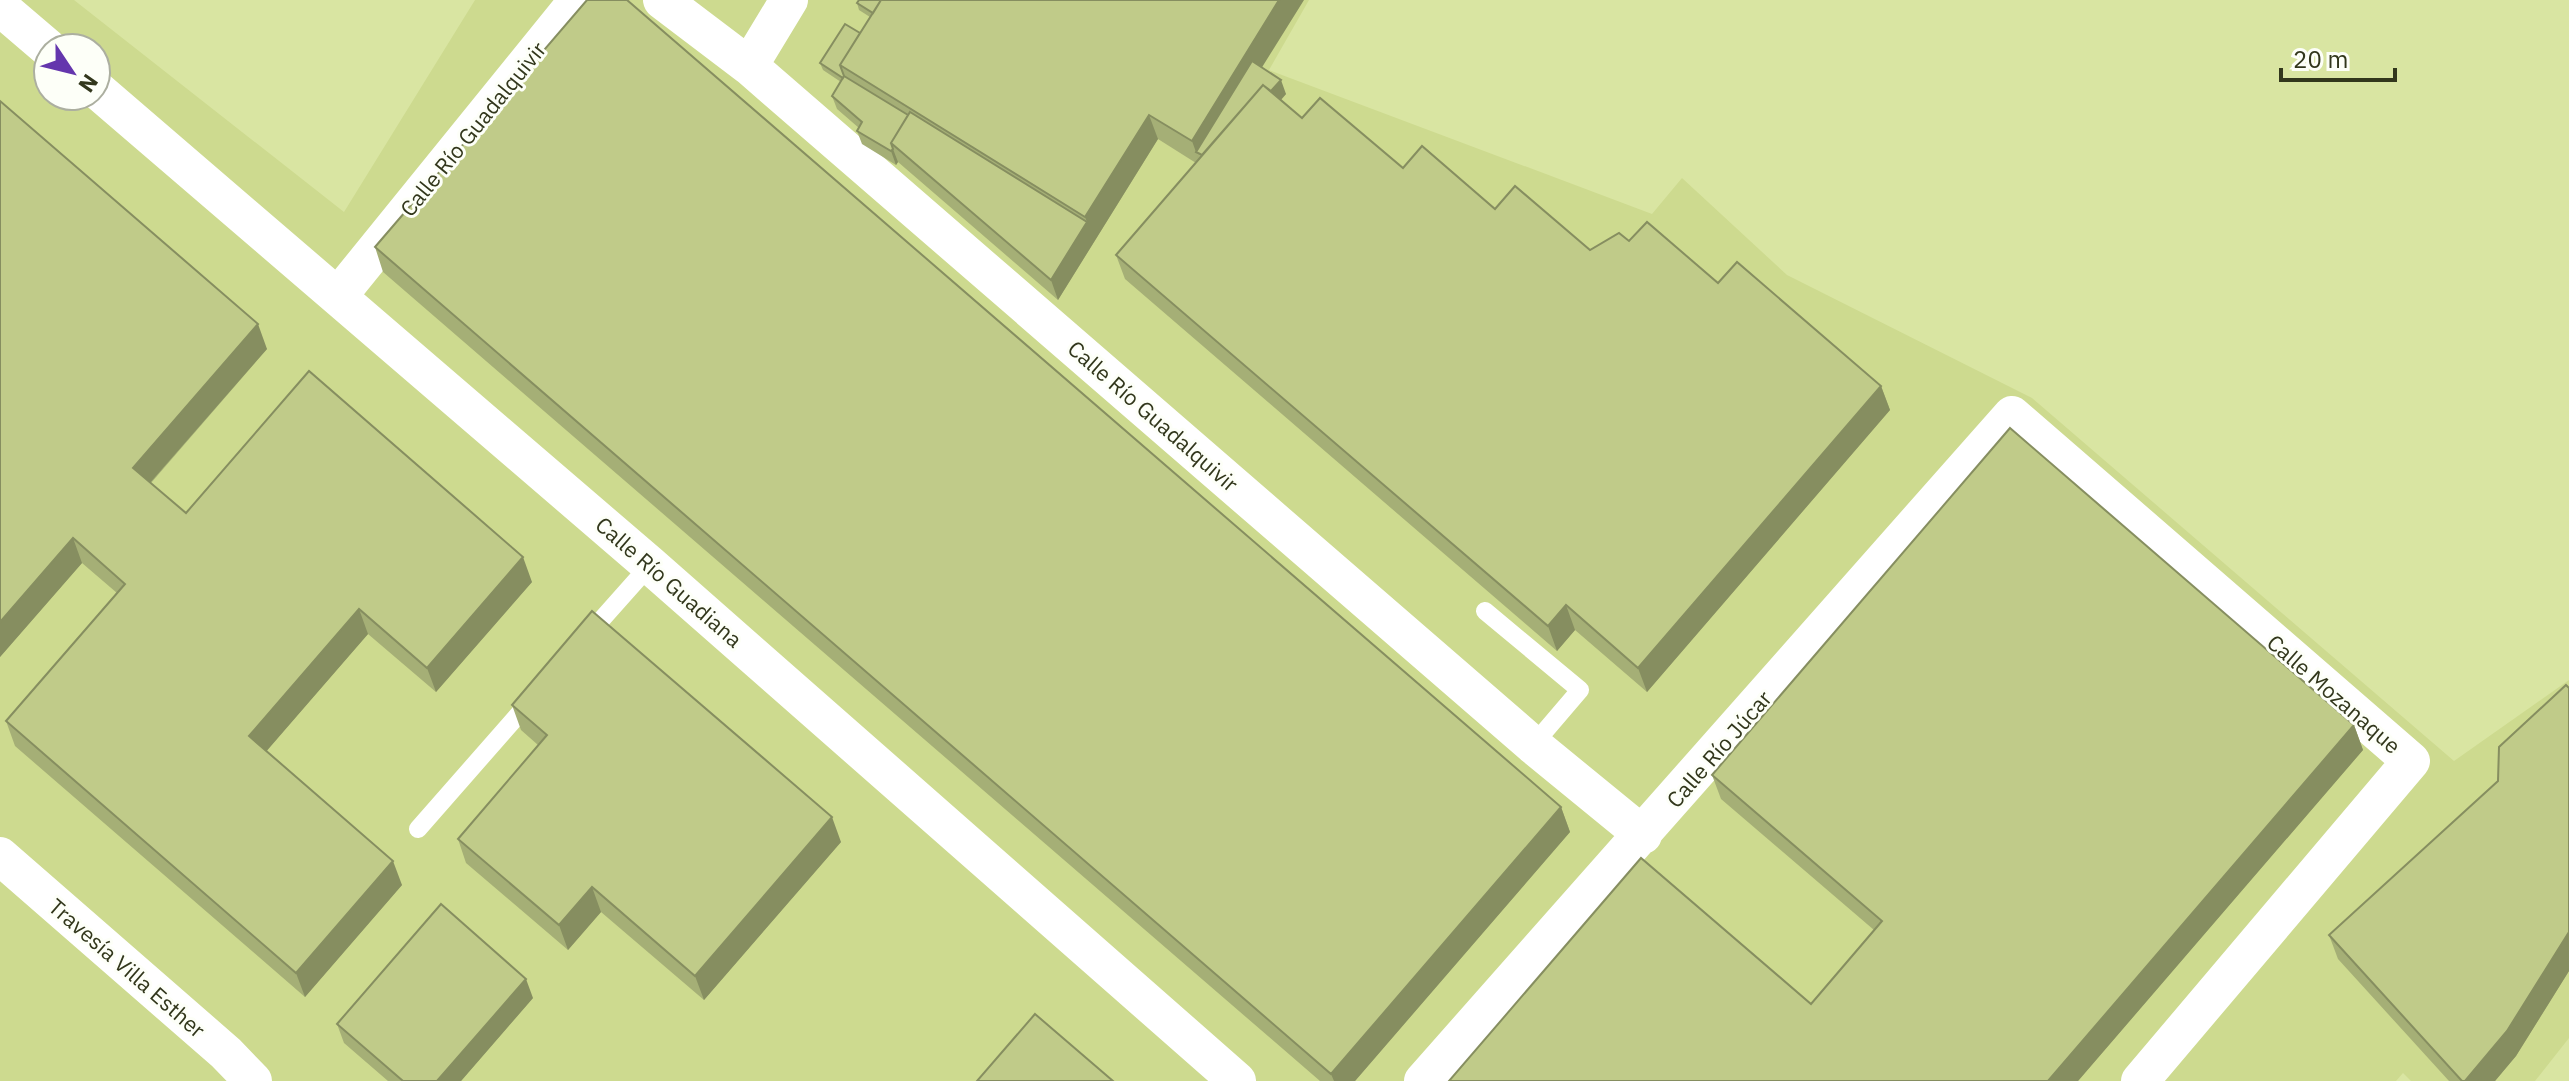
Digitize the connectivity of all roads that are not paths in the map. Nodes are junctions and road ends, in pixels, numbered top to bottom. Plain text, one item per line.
1 (578, 0) edge
2 (662, 0) edge
3 (789, 0) edge
4 (0, 7) edge
5 (32, 34) edge
6 (749, 66) junction
7 (112, 103) edge
8 (339, 295) junction
9 (2012, 415) joint
10 (650, 565) junction
11 (1485, 611) dead end
12 (575, 649) edge
13 (544, 685) edge
14 (1533, 745) junction
15 (418, 829) dead end
16 (1643, 835) junction
17 (0, 856) edge
18 (253, 1081) edge
19 (1237, 1081) edge
20 (1423, 1081) edge
21 (2140, 1081) edge

1 - 8 street, Calle Río Guadalquivir
2 - 6 street, Calle Río Guadalquivir
3 - 6 street
4 - 5 street
6 - 14 street, Calle Río Guadalquivir
7 - 8 street, Calle Río Guadiana
8 - 10 street, Calle Río Guadiana
9 - 16 street, Calle Río Júcar
9 - 21 street, Calle Mozanaque
10 - 12 lane
10 - 19 street, Calle Río Guadiana
11 - 14 lane
13 - 15 lane
14 - 16 street, Calle Río Guadalquivir
16 - 20 street, Calle Río Júcar
17 - 18 street, Travesía Villa Esther

